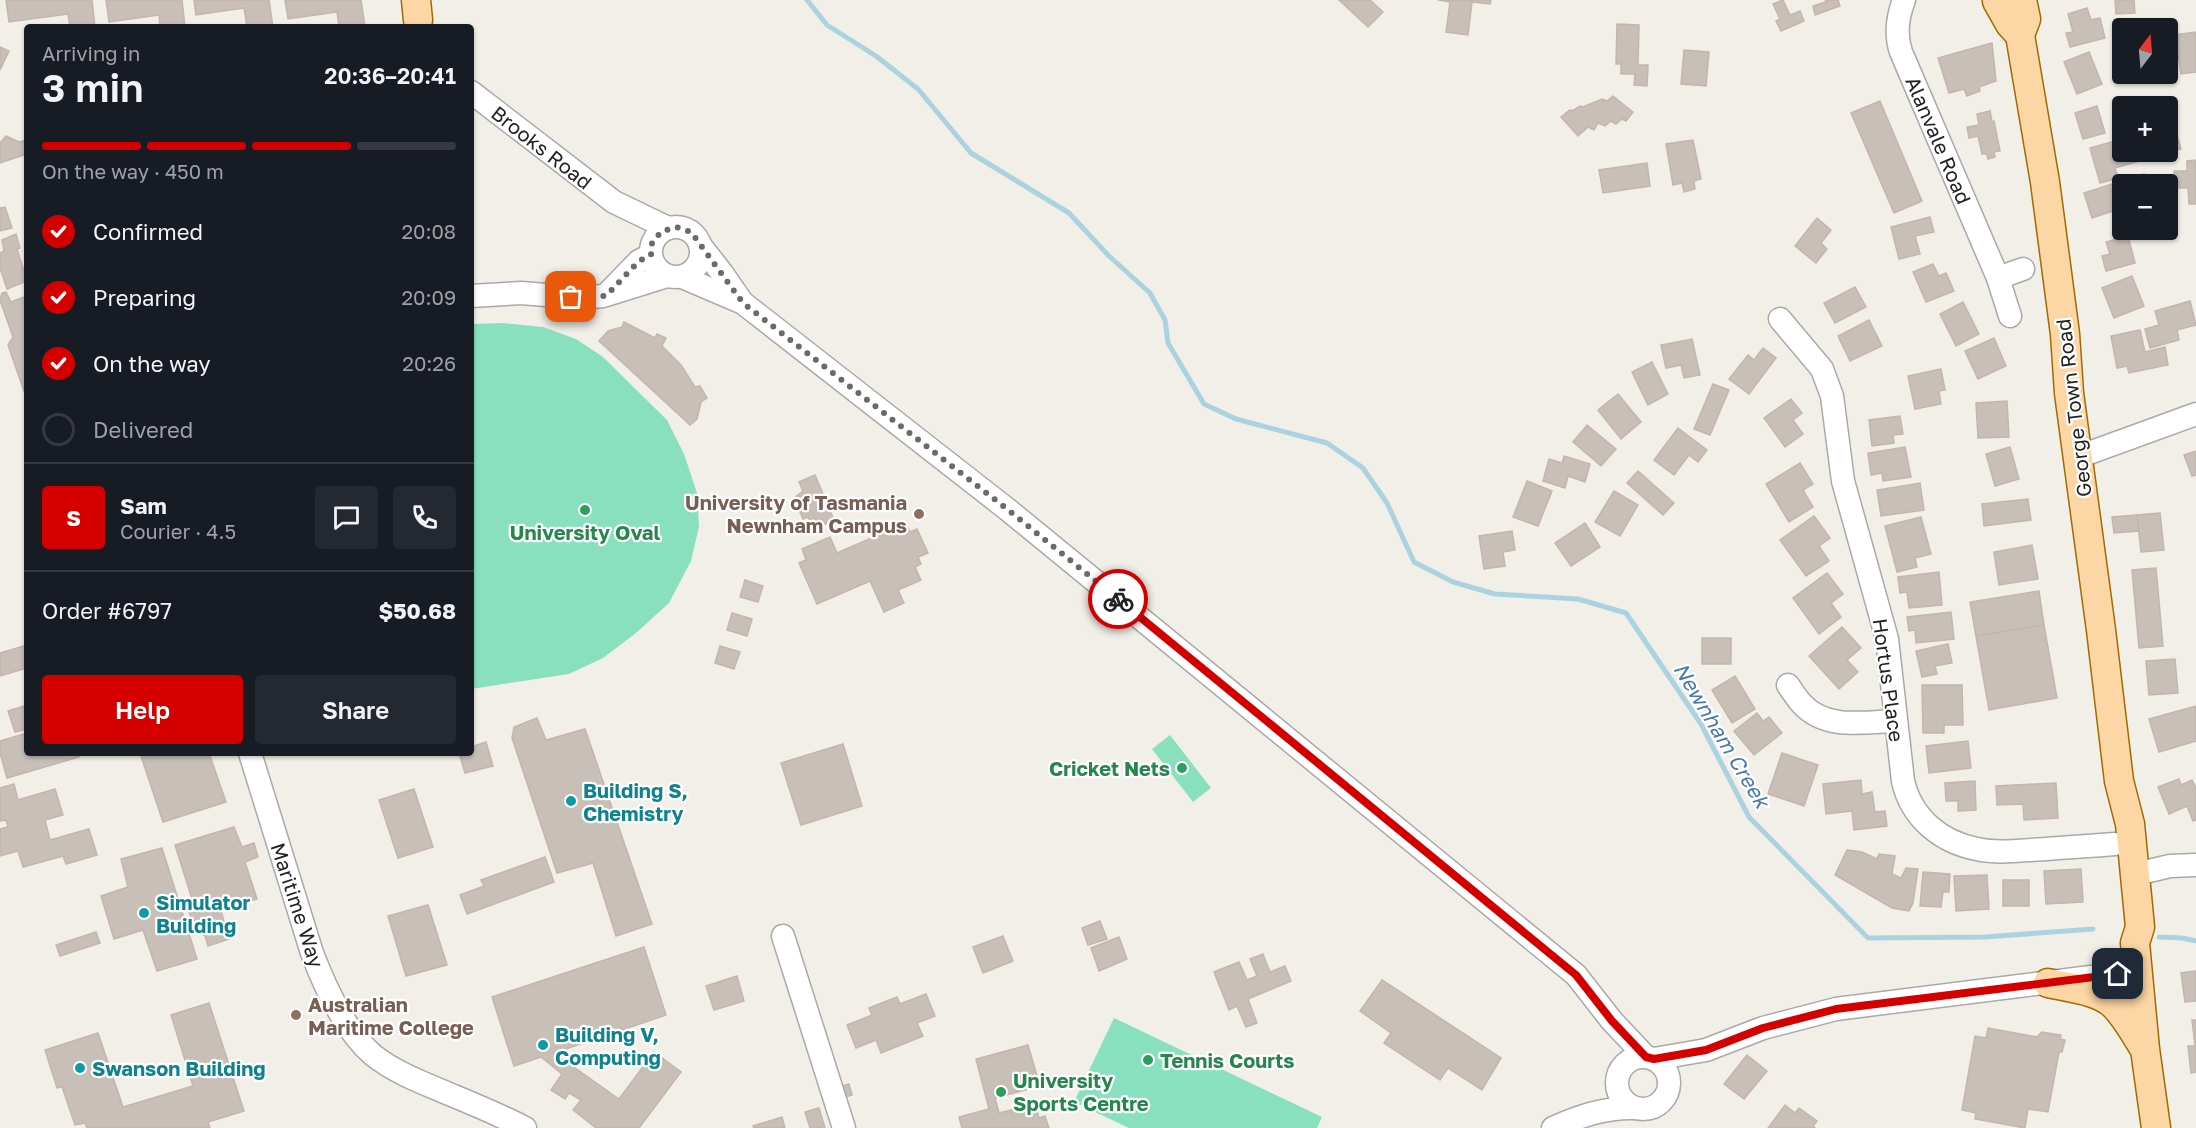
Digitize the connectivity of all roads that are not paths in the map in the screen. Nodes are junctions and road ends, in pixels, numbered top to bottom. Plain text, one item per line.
1 (1904, 0) edge
2 (2005, 0) edge
3 (474, 94) edge
4 (614, 202) junction
5 (668, 228) junction
6 (700, 245) junction
7 (651, 252) junction
8 (2023, 269) dead end
9 (675, 276) junction
10 (1998, 278) junction
11 (612, 294) junction
12 (474, 296) edge
13 (743, 303) junction
14 (2010, 316) dead end
15 (1780, 319) dead end
16 (2196, 414) edge
17 (2078, 457) junction
18 (1788, 685) dead end
19 (1895, 721) junction
20 (251, 756) edge
21 (2119, 781) junction
22 (2115, 844) junction
23 (2196, 865) edge
24 (2136, 874) junction
25 (783, 936) dead end
26 (2135, 943) junction
27 (2138, 971) junction
28 (2048, 983) junction
29 (1612, 1021) junction
30 (2145, 1049) junction
31 (1706, 1050) junction
32 (1650, 1058) junction
33 (1618, 1078) junction
34 (1669, 1088) junction
35 (1635, 1108) junction
36 (1576, 1117) junction
37 (525, 1128) edge
38 (844, 1128) edge
39 (1553, 1128) edge
40 (2157, 1128) edge

1 - 10 street, Alanvale Road
2 - 17 main road, George Town Road
3 - 4 street, Brooks Road
4 - 5 street, Brooks Road
4 - 7 street, Brooks Road
5 - 6 street
5 - 7 street
6 - 9 street
6 - 13 street
7 - 9 street
7 - 11 street
8 - 10 street
9 - 11 street
9 - 13 street
10 - 14 street, Alanvale Road
11 - 12 street
13 - 29 street
15 - 19 street, Hortus Place
16 - 17 street
17 - 21 main road, George Town Road
18 - 19 street
19 - 22 street, Hortus Place
20 - 37 street, Maritime Way
21 - 22 main road, George Town Road
21 - 24 main road, George Town Road
22 - 26 main road, George Town Road
23 - 24 street
24 - 26 main road, George Town Road
25 - 38 street
26 - 27 main road, George Town Road
27 - 28 street
27 - 30 main road, George Town Road
28 - 30 main road
28 - 31 street
29 - 32 street
29 - 33 street
30 - 40 main road, George Town Road
31 - 32 street
31 - 34 street
32 - 33 street
32 - 34 street
33 - 35 street
33 - 36 street
34 - 35 street
35 - 36 street
36 - 39 street

